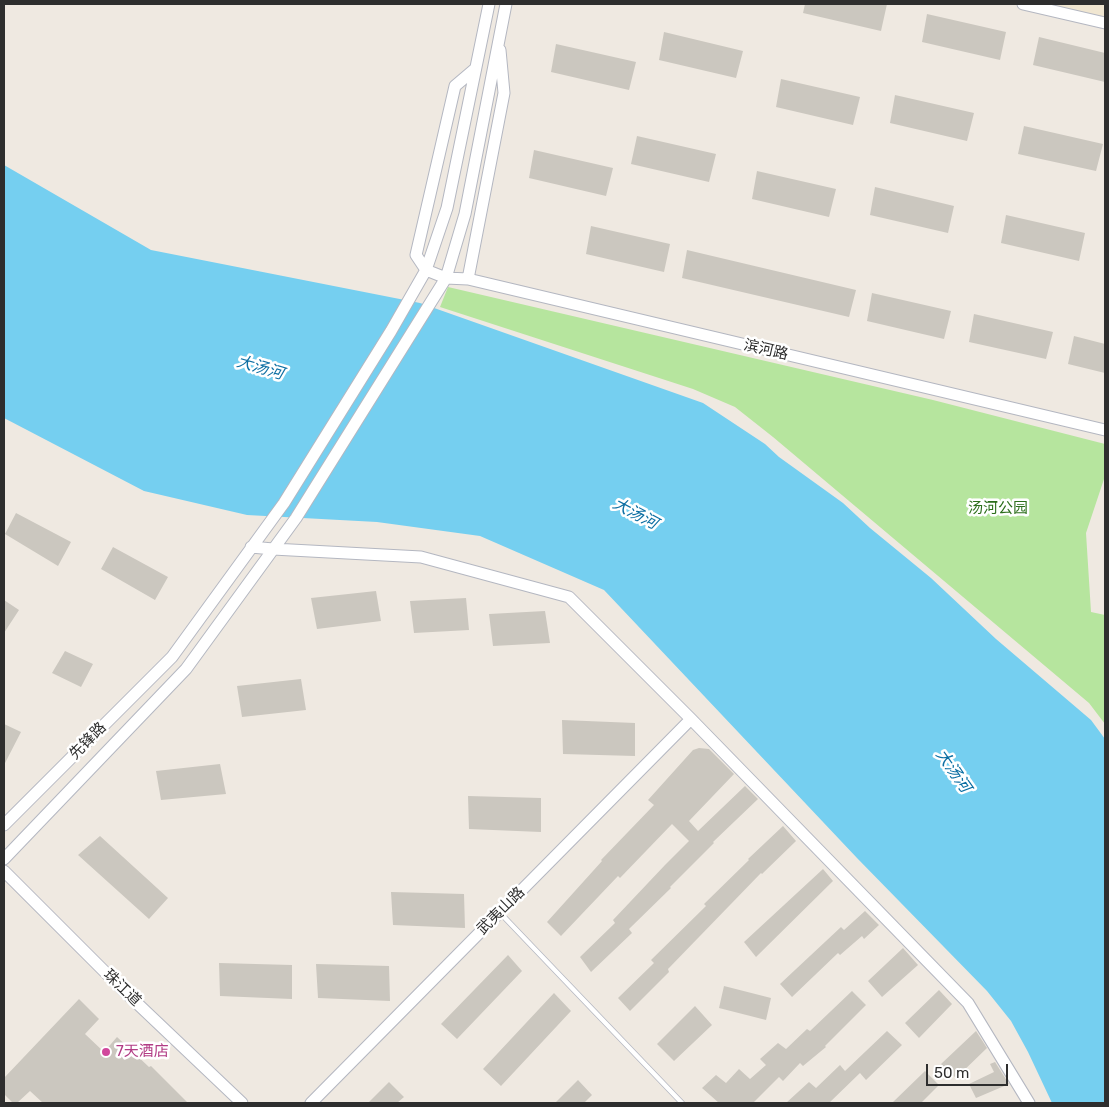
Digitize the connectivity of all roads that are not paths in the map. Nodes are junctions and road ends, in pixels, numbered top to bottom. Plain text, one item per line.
1 (489, 4) edge
2 (506, 4) edge
3 (1024, 4) edge
4 (1105, 23) edge
5 (499, 36) junction
6 (475, 69) junction
7 (426, 270) junction
8 (446, 278) junction
9 (468, 279) junction
10 (1105, 430) edge
11 (252, 547) junction
12 (273, 549) junction
13 (692, 719) junction
14 (4, 825) edge
15 (4, 859) edge
16 (4, 871) edge
17 (505, 918) dead end
18 (242, 1103) edge
19 (311, 1103) edge
20 (682, 1103) edge
21 (1029, 1103) edge

1 - 6 street
2 - 5 street
3 - 4 street
5 - 8 street
5 - 9 street
6 - 7 street, 先锋路
6 - 7 street
7 - 8 street, 滨河路
7 - 11 street, 先锋路
8 - 9 street, 滨河路
8 - 12 street
9 - 10 street, 滨河路
11 - 12 street
11 - 14 street, 先锋路
12 - 13 street
12 - 15 street
13 - 19 street, 武夷山路
13 - 21 street
16 - 18 street, 珠江道
17 - 20 lane

